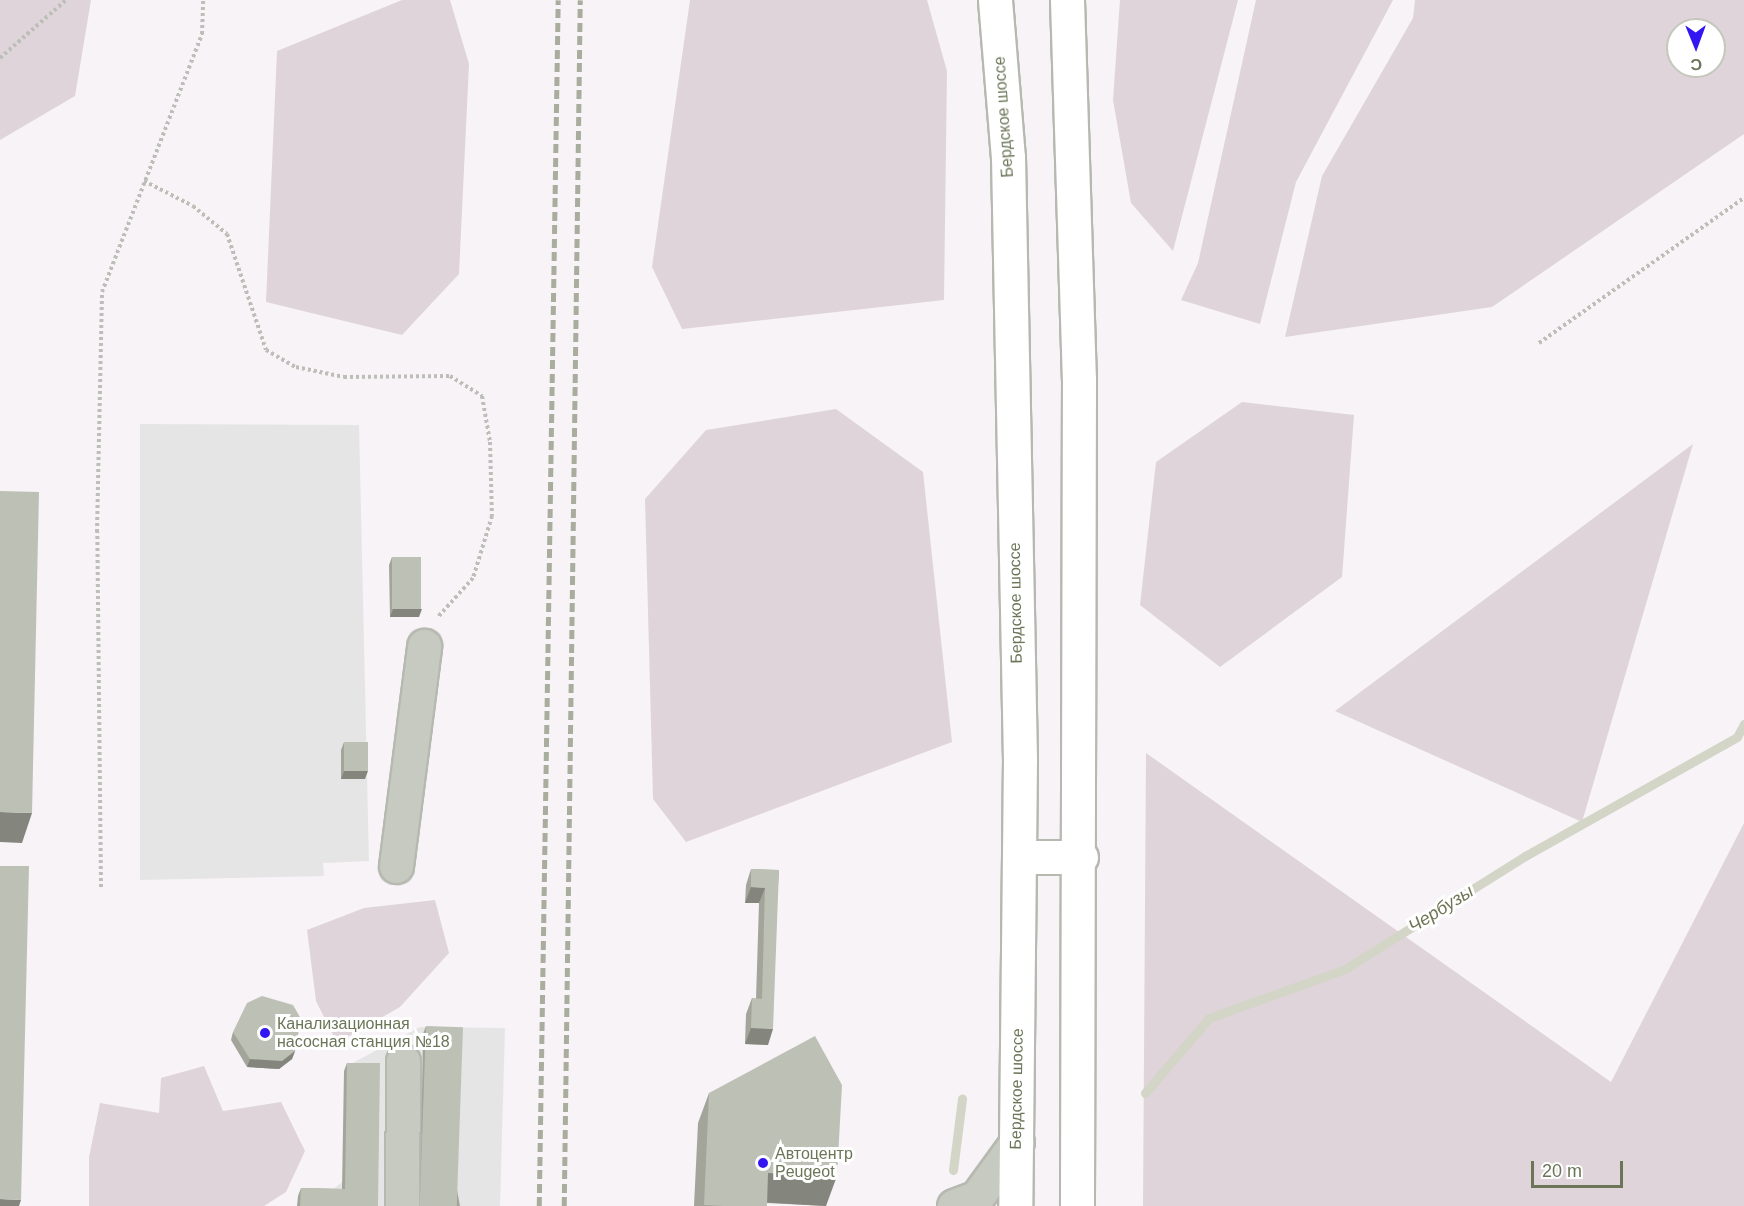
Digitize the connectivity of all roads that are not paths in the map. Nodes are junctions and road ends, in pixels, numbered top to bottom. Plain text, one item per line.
1 (995, 0) edge
2 (1066, 0) edge
3 (424, 646) road end
4 (1019, 857) junction
5 (1081, 857) junction
6 (396, 866) dead end
7 (403, 1061) dead end
8 (1017, 1142) junction
9 (402, 1206) edge
10 (954, 1206) edge
11 (1015, 1206) edge
12 (1077, 1206) edge

1 - 4 highway, Бердское шоссе
2 - 5 highway
3 - 6 lane
4 - 5 highway
4 - 8 highway, Бердское шоссе
5 - 12 highway
7 - 9 lane
8 - 10 lane
8 - 11 highway, Бердское шоссе

